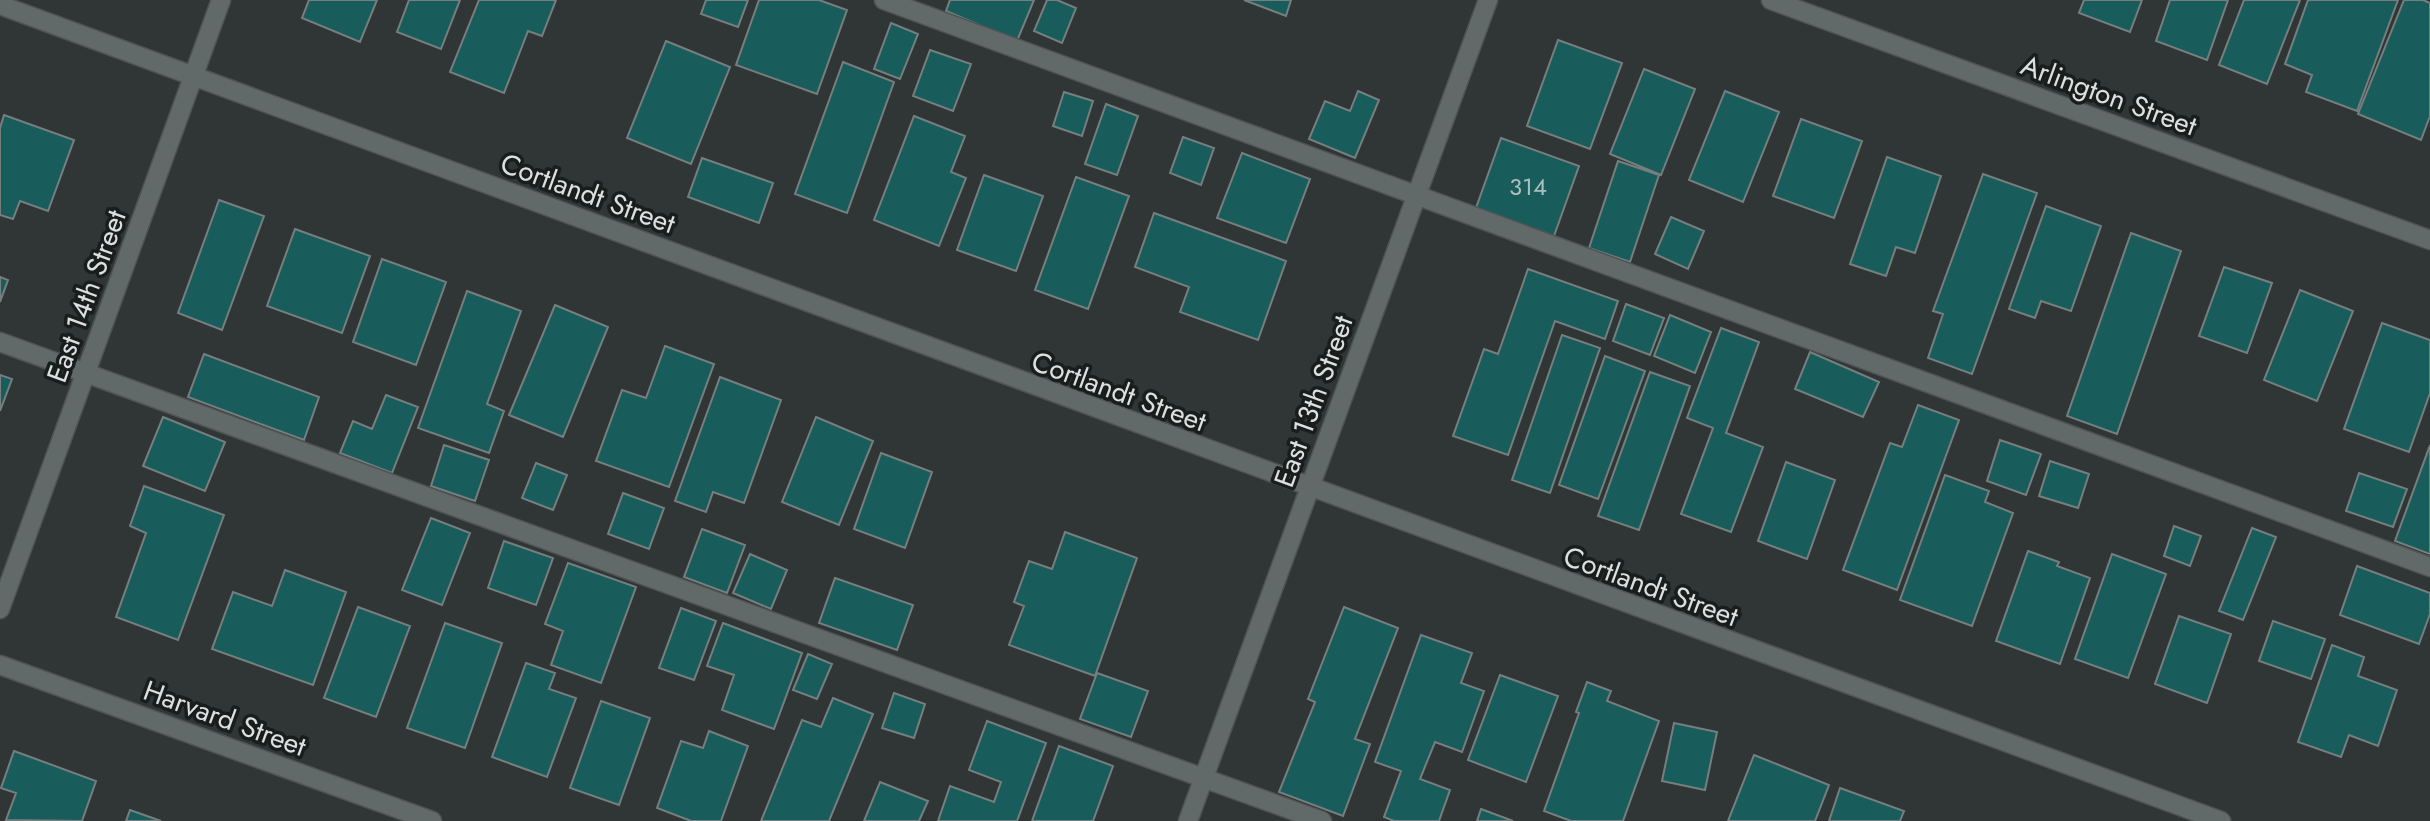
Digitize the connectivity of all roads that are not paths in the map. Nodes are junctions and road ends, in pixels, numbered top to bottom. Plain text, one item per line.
1 (221, 0) edge
2 (884, 0) edge
3 (1488, 0) edge
4 (1771, 0) edge
5 (0, 5) edge
6 (193, 76) junction
7 (1417, 195) junction
8 (2430, 240) edge
9 (0, 342) edge
10 (86, 373) junction
11 (1309, 489) junction
12 (2430, 568) edge
13 (0, 609) edge
14 (0, 665) edge
15 (1204, 778) junction
16 (432, 821) edge
17 (1188, 821) edge
18 (1322, 821) edge
19 (2221, 821) edge

1 - 6 street, East 14th Street
2 - 7 street
3 - 7 street, East 13th Street
4 - 8 street, Arlington Street
5 - 6 street, Cortlandt Street
6 - 10 street, East 14th Street
6 - 11 street, Cortlandt Street
7 - 11 street, East 13th Street
7 - 12 street
9 - 10 street
10 - 13 street, East 14th Street
10 - 15 street
11 - 15 street, East 13th Street
11 - 19 street, Cortlandt Street
14 - 16 street, Harvard Street
15 - 17 street, East 13th Street
15 - 18 street

